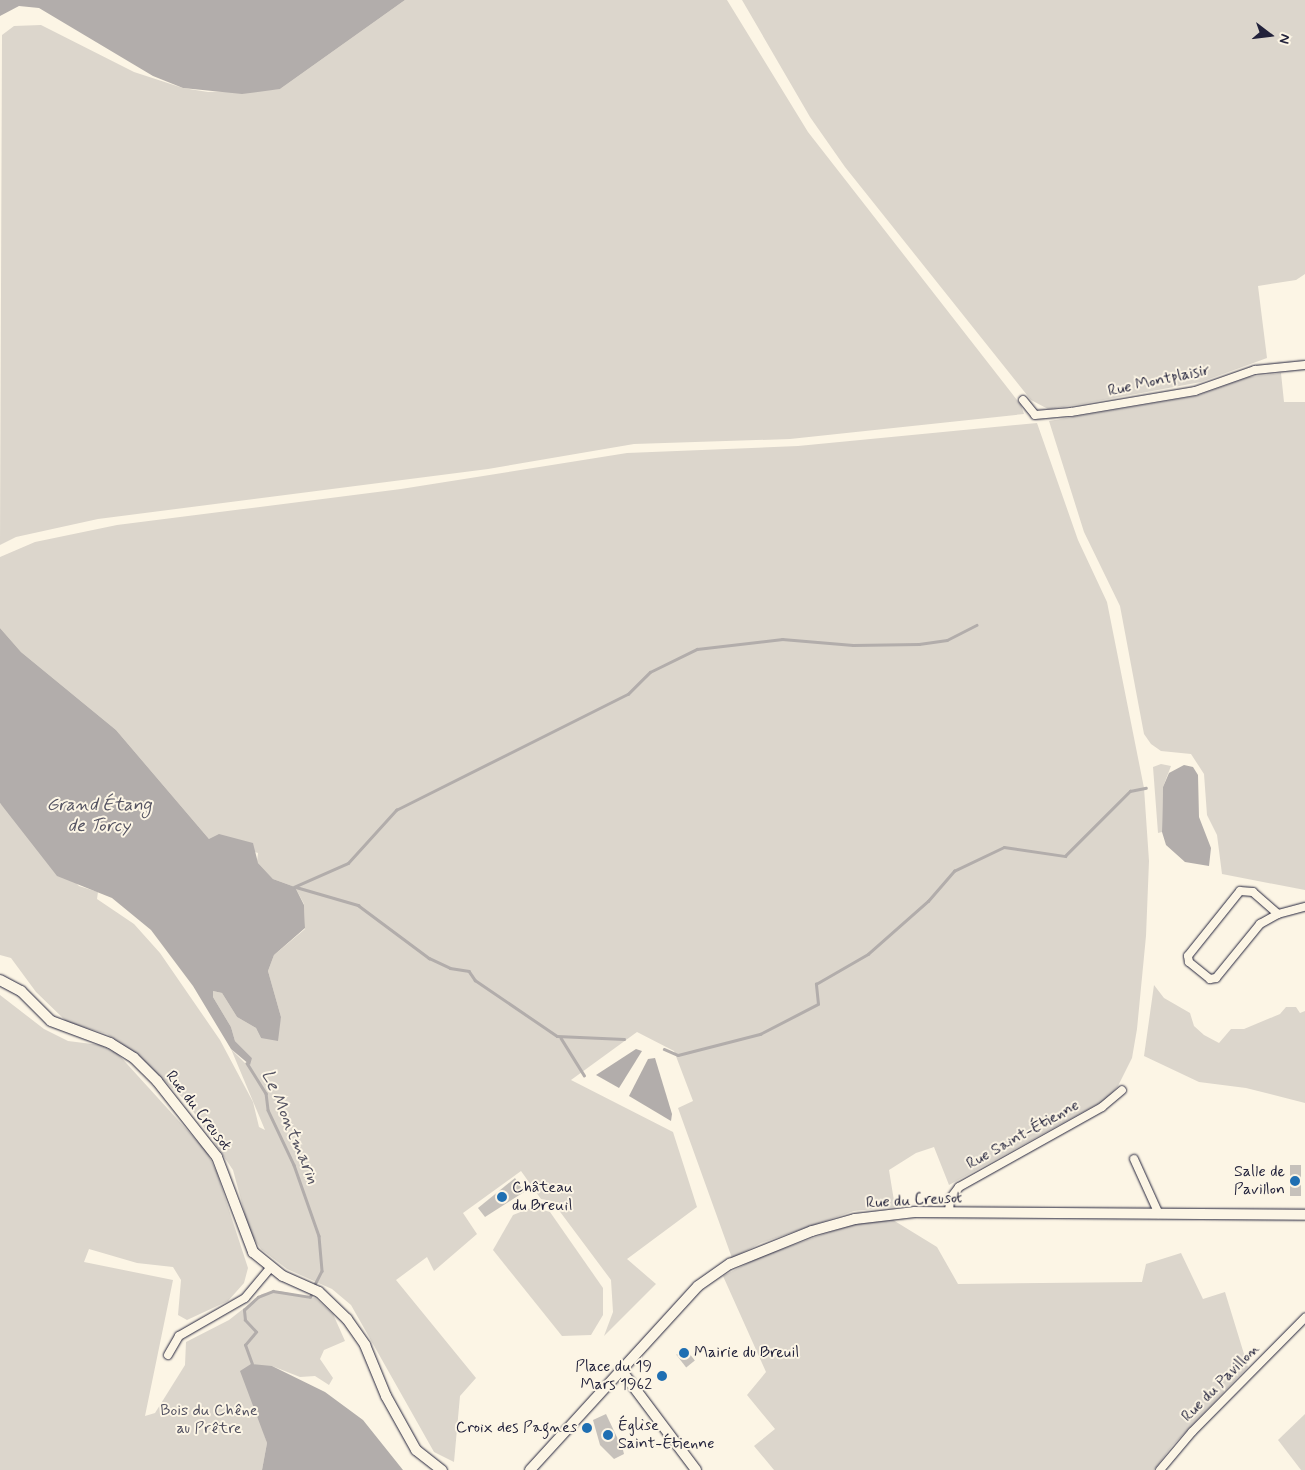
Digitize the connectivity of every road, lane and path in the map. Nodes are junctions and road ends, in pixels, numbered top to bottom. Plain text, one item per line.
1 (1305, 365) edge
2 (1023, 400) dead end
3 (1305, 907) edge
4 (1278, 914) junction
5 (0, 980) edge
6 (1122, 1090) dead end
7 (1134, 1159) dead end
8 (949, 1213) junction
9 (1159, 1214) junction
10 (1305, 1214) edge
11 (270, 1268) junction
12 (1305, 1318) edge
13 (168, 1355) dead end
14 (621, 1370) junction
15 (442, 1470) edge
16 (530, 1470) edge
17 (696, 1470) edge
18 (1160, 1470) edge

1 - 2 street, Rue Montplaisir
3 - 4 street
4 - 4 street
5 - 11 street, Rue du Creusot
6 - 8 street, Rue Saint-Étienne
7 - 9 street
8 - 9 street, Rue du Creusot
8 - 14 street, Rue du Creusot
9 - 10 street, Rue du Creusot
11 - 13 street
11 - 15 street, Rue du Creusot
12 - 18 street, Rue du Pavillon
14 - 16 street, Rue du Creusot
14 - 17 street

